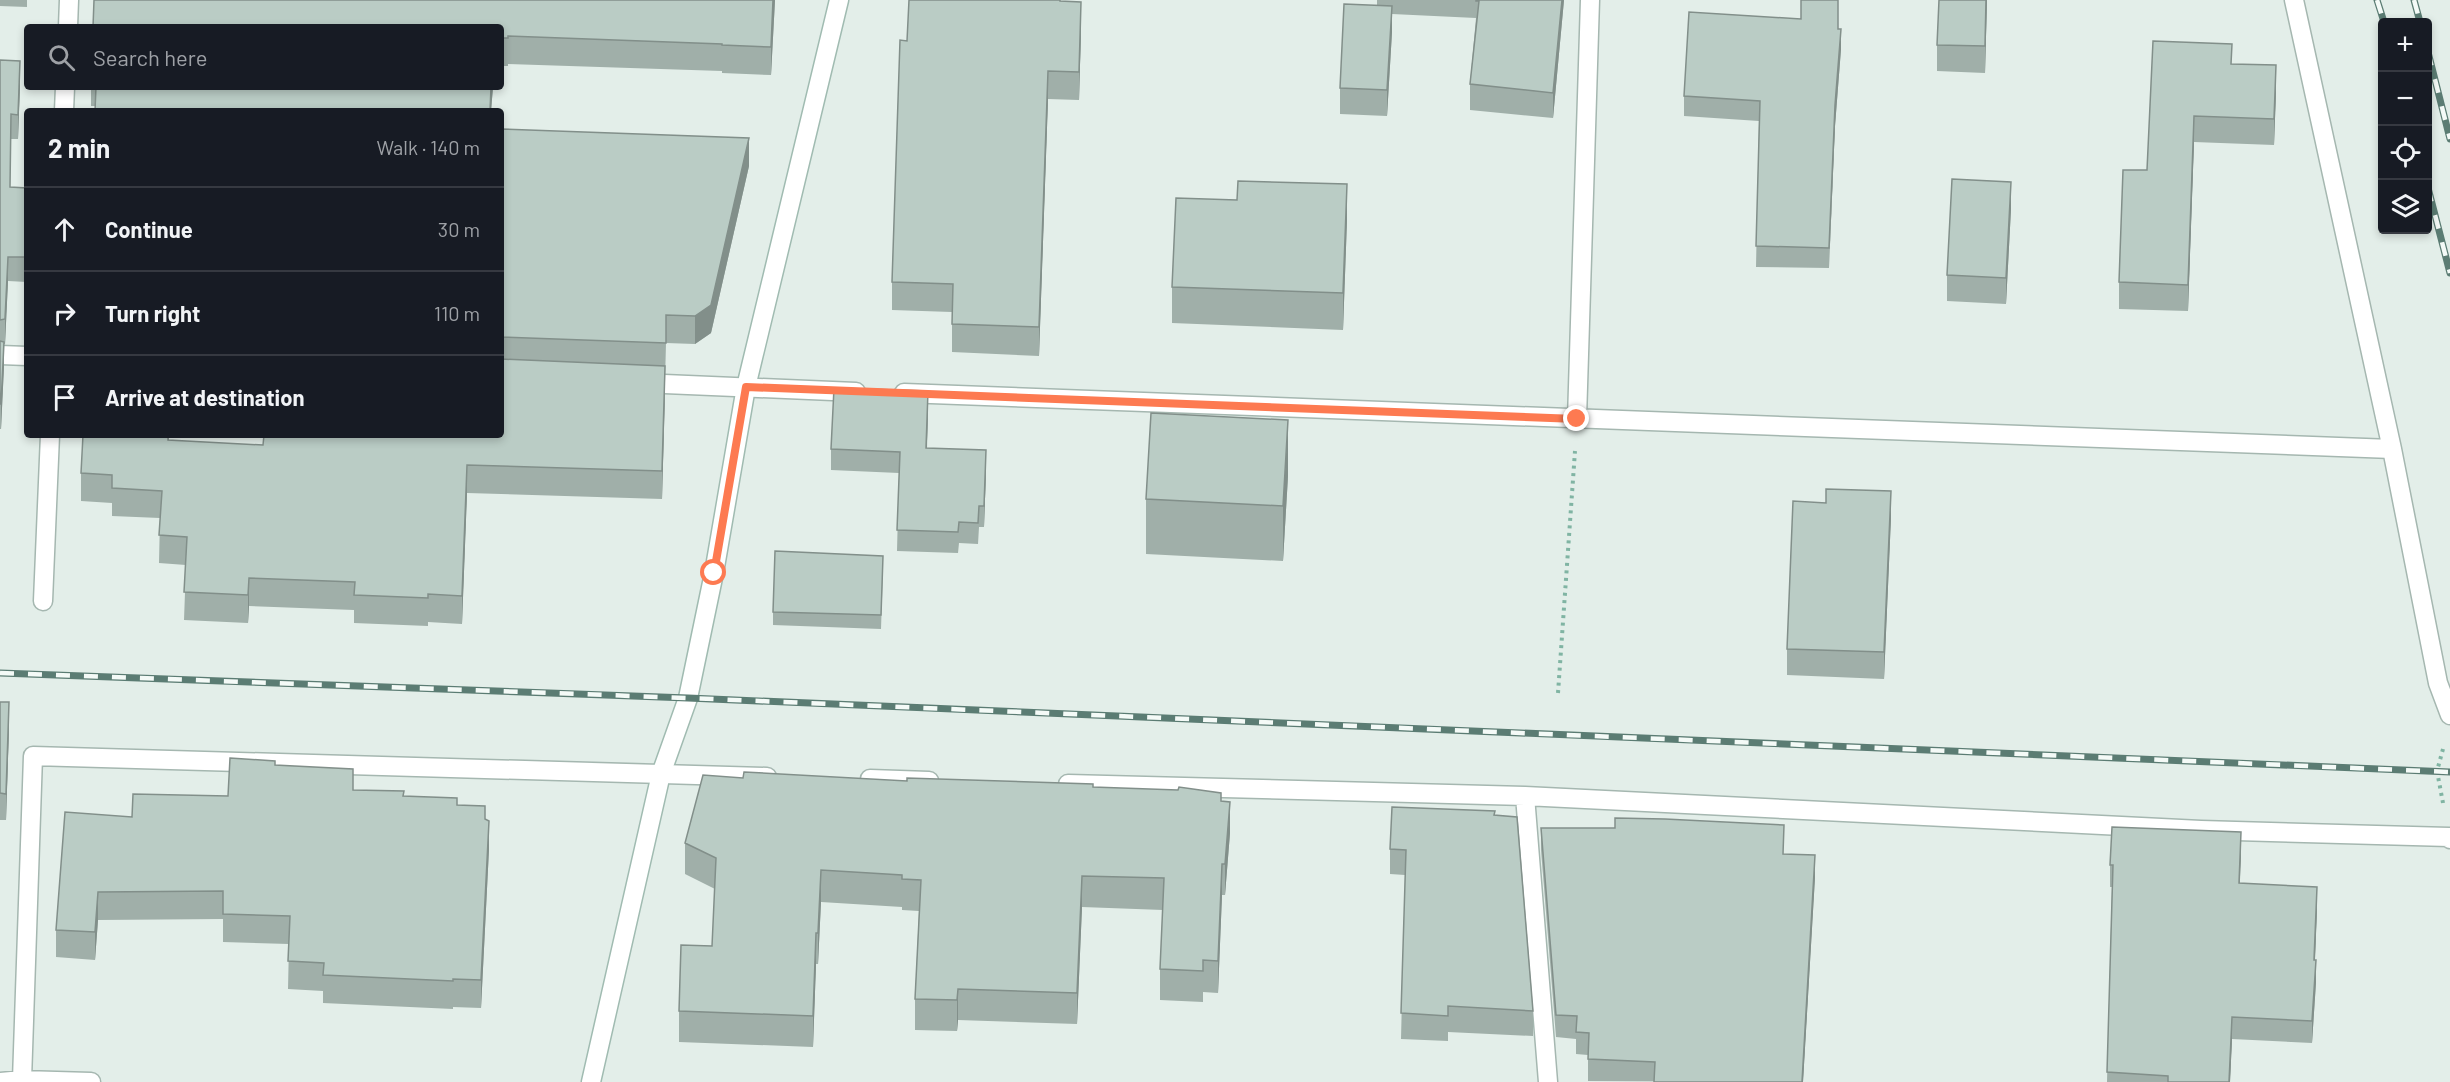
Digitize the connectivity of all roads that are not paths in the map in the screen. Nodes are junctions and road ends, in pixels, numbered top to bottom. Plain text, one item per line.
1 (69, 0) edge
2 (839, 0) edge
3 (1590, 0) edge
4 (2294, 0) edge
5 (68, 24) edge
6 (65, 90) edge
7 (64, 108) edge
8 (0, 355) edge
9 (24, 356) edge
10 (618, 382) edge
11 (746, 387) junction
12 (1577, 419) junction
13 (50, 438) edge
14 (2392, 449) junction
15 (43, 601) dead end
16 (2450, 715) edge
17 (661, 774) junction
18 (779, 777) edge
19 (850, 779) edge
20 (945, 781) edge
21 (1052, 784) edge
22 (1525, 796) junction
23 (2449, 838) edge
24 (22, 1080) junction
25 (0, 1082) edge
26 (91, 1082) edge
27 (591, 1082) edge
28 (1548, 1082) edge

1 - 5 street
2 - 11 street
3 - 12 street
4 - 14 street
6 - 7 street
8 - 9 street
10 - 11 street
11 - 12 street
11 - 17 street
12 - 14 street
13 - 15 street
14 - 16 street
17 - 18 street
17 - 24 street
17 - 27 street
19 - 20 street
21 - 22 street
22 - 23 street
22 - 28 street
24 - 25 street
24 - 26 street

